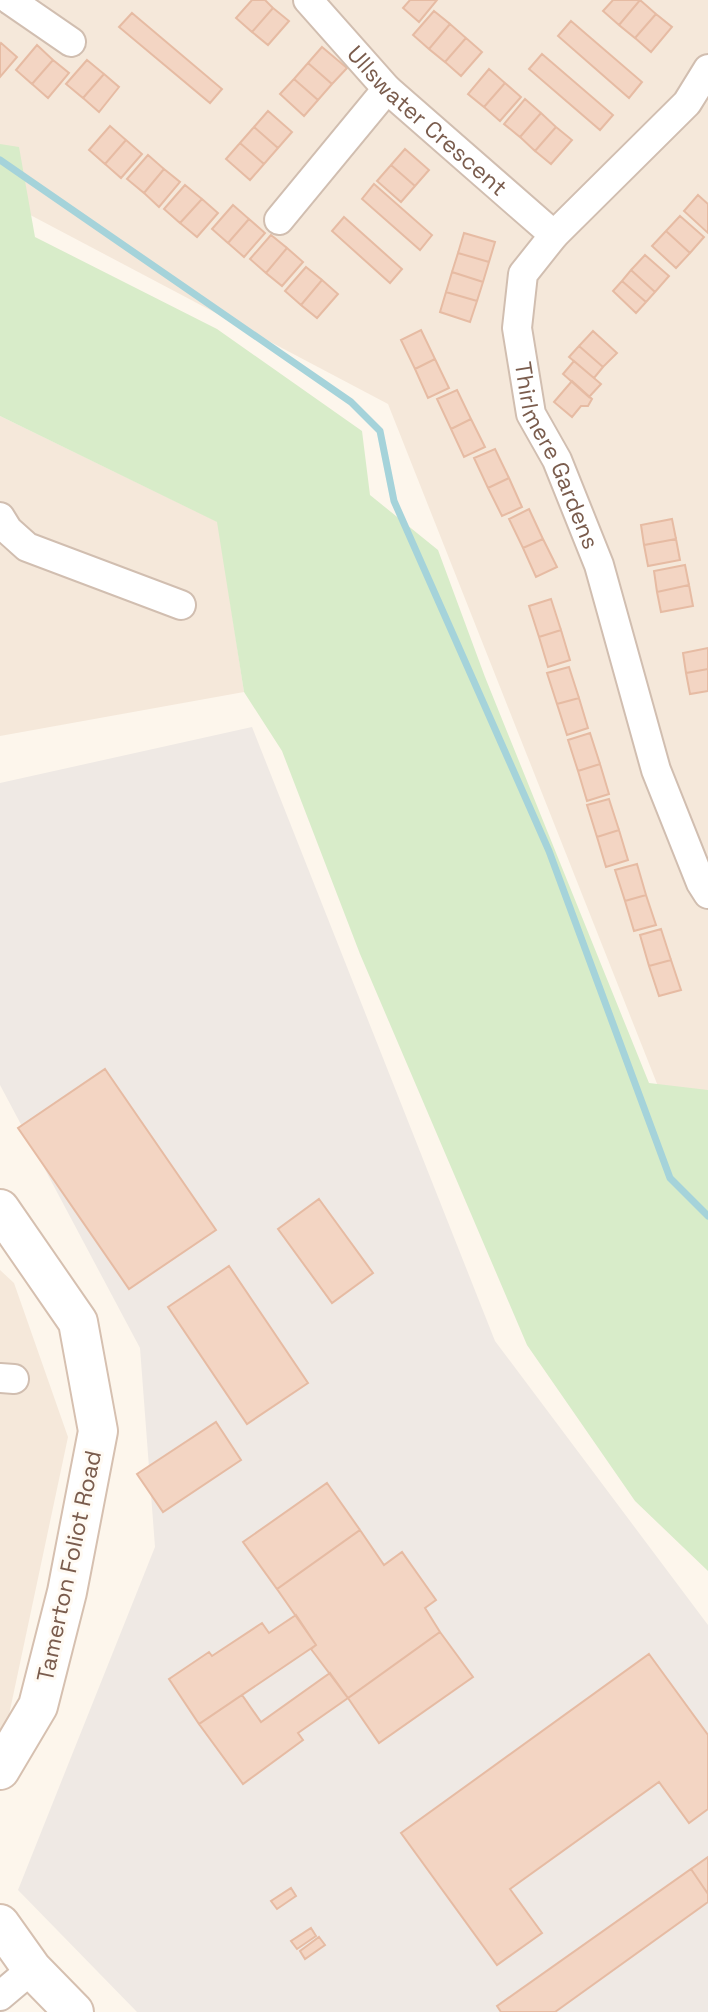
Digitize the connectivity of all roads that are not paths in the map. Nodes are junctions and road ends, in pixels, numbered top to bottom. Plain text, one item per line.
1 (10, 0) edge
2 (308, 0) edge
3 (71, 42) dead end
4 (708, 69) edge
5 (387, 89) junction
6 (279, 220) dead end
7 (554, 234) junction
8 (3, 528) edge
9 (181, 605) dead end
10 (708, 894) edge
11 (0, 1209) edge
12 (0, 1770) edge
13 (0, 1924) edge
14 (32, 1969) junction
15 (0, 1996) edge
16 (75, 2012) edge

1 - 3 street
2 - 5 street, Ullswater Crescent
4 - 7 street, Thirlmere Gardens
5 - 6 street
5 - 7 street, Ullswater Crescent
7 - 10 street, Thirlmere Gardens
8 - 9 street
11 - 12 main road, Tamerton Foliot Road
13 - 14 main road
14 - 15 street
14 - 16 main road

